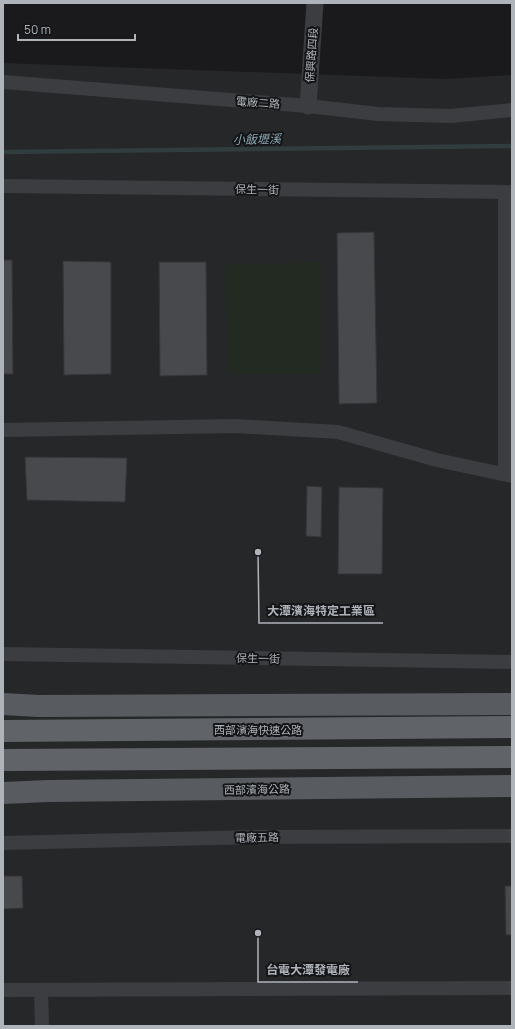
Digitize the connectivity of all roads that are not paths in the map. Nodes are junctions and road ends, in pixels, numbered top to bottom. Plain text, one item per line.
1 (315, 3) edge
2 (3, 82) edge
3 (308, 106) junction
4 (512, 110) edge
5 (3, 186) edge
6 (509, 192) edge
7 (3, 430) edge
8 (509, 475) edge
9 (3, 654) edge
10 (512, 662) edge
11 (3, 704) edge
12 (512, 704) edge
13 (512, 727) edge
14 (3, 731) edge
15 (512, 757) edge
16 (3, 760) edge
17 (512, 786) edge
18 (3, 793) edge
19 (512, 836) edge
20 (3, 843) edge
21 (512, 988) edge
22 (3, 990) edge
23 (41, 990) junction
24 (42, 1026) edge

1 - 3 street, 保興路四段
2 - 3 street, 電廠二路
3 - 4 street, 電廠二路
5 - 6 street, 保生一街
6 - 8 street
7 - 8 street
9 - 10 street, 保生一街
11 - 12 main road
13 - 14 highway, 西部濱海快速公路
15 - 16 highway
17 - 18 main road, 西部濱海公路
19 - 20 street, 電廠五路
21 - 23 street
22 - 23 street
23 - 24 street

